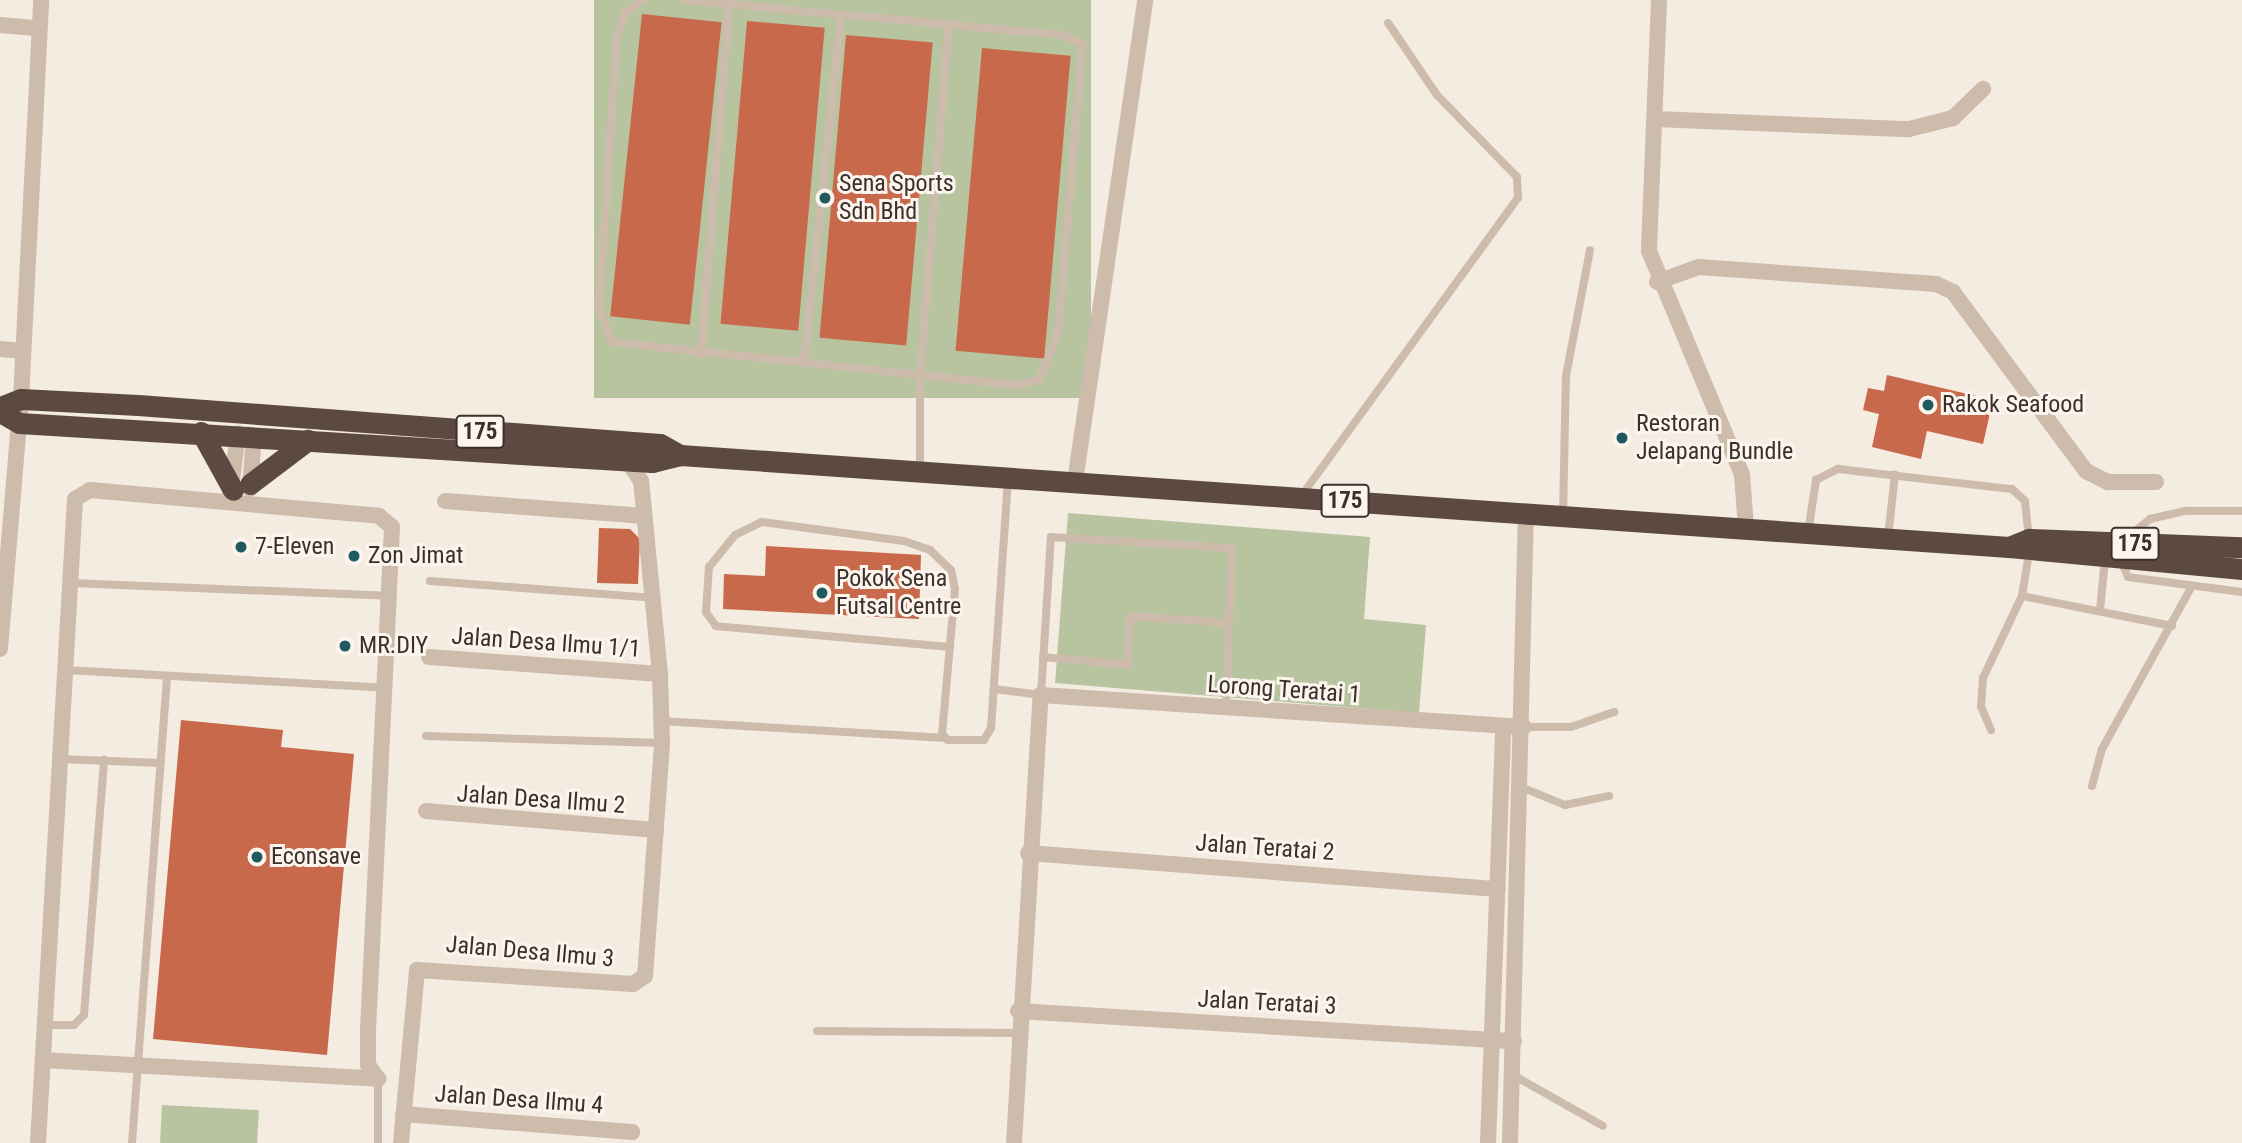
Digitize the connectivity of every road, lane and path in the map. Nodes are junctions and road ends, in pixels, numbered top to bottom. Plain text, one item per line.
1 (41, 0) edge
2 (643, 0) edge
3 (684, 0) edge
4 (1145, 0) edge
5 (1659, 0) edge
6 (729, 4) junction
7 (841, 15) junction
8 (1388, 23) dead end
9 (949, 24) junction
10 (0, 25) edge
11 (38, 27) junction
12 (1983, 89) dead end
13 (1655, 119) junction
14 (1591, 250) dead end
15 (1657, 282) junction
16 (0, 349) edge
17 (22, 351) junction
18 (701, 355) junction
19 (804, 363) junction
20 (920, 375) junction
21 (21, 398) junction
22 (0, 410) edge
23 (228, 412) junction
24 (276, 416) junction
25 (19, 423) junction
26 (201, 432) junction
27 (246, 433) junction
28 (308, 440) junction
29 (680, 455) junction
30 (627, 460) junction
31 (652, 462) junction
32 (920, 471) junction
33 (1895, 474) junction
34 (1008, 478) junction
35 (641, 481) junction
36 (1075, 482) junction
37 (2156, 482) dead end
38 (233, 492) junction
39 (1300, 498) junction
40 (445, 501) dead end
41 (272, 508) junction
42 (2242, 511) edge
43 (1526, 513) junction
44 (645, 516) junction
45 (1563, 516) junction
46 (1746, 528) junction
47 (1808, 533) junction
48 (1888, 538) junction
49 (2022, 546) junction
50 (2242, 547) edge
51 (2116, 554) junction
52 (2242, 569) edge
53 (430, 581) dead end
54 (71, 583) junction
55 (2192, 586) junction
56 (2242, 592) edge
57 (392, 596) junction
58 (2022, 596) junction
59 (657, 598) junction
60 (2100, 610) junction
61 (1230, 623) junction
62 (2172, 626) junction
63 (950, 647) junction
64 (0, 649) edge
65 (429, 657) dead end
66 (1043, 657) junction
67 (65, 670) junction
68 (660, 674) junction
69 (167, 677) junction
70 (387, 688) junction
71 (994, 689) junction
72 (1041, 695) junction
73 (1226, 709) junction
74 (1614, 712) dead end
75 (661, 721) junction
76 (1503, 726) junction
77 (1524, 727) junction
78 (1991, 730) dead end
79 (426, 736) dead end
80 (945, 738) junction
81 (662, 743) junction
82 (60, 759) junction
83 (104, 760) junction
84 (160, 763) junction
85 (2092, 786) dead end
86 (1521, 787) junction
87 (1609, 796) dead end
88 (426, 811) dead end
89 (656, 830) junction
90 (1028, 853) junction
91 (1498, 889) junction
92 (1018, 1011) junction
93 (45, 1025) junction
94 (817, 1031) dead end
95 (1017, 1033) junction
96 (1490, 1039) junction
97 (1514, 1041) junction
98 (43, 1060) junction
99 (136, 1065) junction
100 (1513, 1075) junction
101 (378, 1079) junction
102 (403, 1114) junction
103 (1603, 1126) dead end
104 (635, 1137) edge
105 (38, 1143) edge
106 (131, 1143) edge
107 (378, 1143) edge
108 (401, 1143) edge
109 (1014, 1143) edge
110 (1488, 1143) edge
111 (1510, 1143) edge

1 - 11 street
2 - 18 lane
3 - 6 lane
4 - 36 street
5 - 13 street
6 - 7 lane
6 - 18 lane
7 - 9 lane
7 - 19 lane
8 - 39 lane
9 - 20 lane
9 - 20 lane
10 - 11 street
11 - 17 street
12 - 13 street
13 - 15 street
14 - 45 lane
15 - 37 street
15 - 46 street
16 - 17 street
17 - 21 street
18 - 19 lane
19 - 20 lane
20 - 32 lane
21 - 22 highway, 175
21 - 23 highway, 175
21 - 25 street
22 - 25 highway, 175
23 - 24 highway, 175
23 - 27 highway
24 - 27 highway
24 - 29 highway, 175
25 - 26 highway, 175
25 - 64 street
26 - 27 highway, 175
26 - 38 highway
27 - 28 highway, 175
27 - 38 street
28 - 30 highway, 175
28 - 38 highway
29 - 31 highway, 175
29 - 32 highway, 175
30 - 31 highway, 175
30 - 35 street
31 - 35 street
32 - 34 highway, 175
33 - 47 lane
33 - 48 lane
33 - 49 lane
34 - 36 highway, 175
34 - 71 lane
35 - 44 street
36 - 39 highway, 175
38 - 41 street
38 - 41 street
38 - 54 street
39 - 43 highway, 175
40 - 44 street
41 - 57 street
42 - 51 lane
43 - 45 highway, 175
43 - 77 street
44 - 59 street
45 - 46 highway, 175
46 - 47 highway, 175
47 - 48 highway, 175
48 - 49 highway, 175
49 - 51 highway, 175
49 - 58 lane
50 - 51 highway, 175
51 - 52 highway, 175
51 - 55 lane
51 - 60 lane
53 - 59 lane
54 - 57 lane
54 - 67 street
55 - 56 lane
55 - 62 lane
57 - 70 street
58 - 60 lane
58 - 78 lane
59 - 68 street
60 - 62 lane
61 - 66 lane
61 - 66 lane
61 - 73 lane
62 - 85 lane
63 - 63 lane
63 - 80 lane
65 - 68 street, Jalan Desa Ilmu 1/1
66 - 72 lane
67 - 69 lane
67 - 82 street
68 - 75 street
69 - 70 lane
69 - 84 lane
70 - 101 street
71 - 72 lane
71 - 80 lane
72 - 73 street, Lorong Teratai 1
72 - 90 street
73 - 76 street, Lorong Teratai 1
74 - 77 lane
75 - 80 lane
75 - 81 street
76 - 77 street, Lorong Teratai 1
76 - 91 street
77 - 86 street
79 - 81 lane
81 - 89 street
82 - 83 lane
82 - 93 street
83 - 84 lane
83 - 93 lane
84 - 99 lane
86 - 87 lane
86 - 97 street
88 - 89 street, Jalan Desa Ilmu 2
89 - 102 street, Jalan Desa Ilmu 3
90 - 91 street, Jalan Teratai 2
90 - 92 street
91 - 96 street
92 - 95 street
92 - 96 street, Jalan Teratai 3
93 - 98 street
94 - 95 lane
95 - 109 street
96 - 97 street, Jalan Teratai 3
96 - 110 street
97 - 100 street
98 - 99 street
98 - 105 street
99 - 101 street
99 - 106 lane
100 - 103 lane
100 - 111 street
101 - 107 lane
102 - 104 street, Jalan Desa Ilmu 4
102 - 108 street

